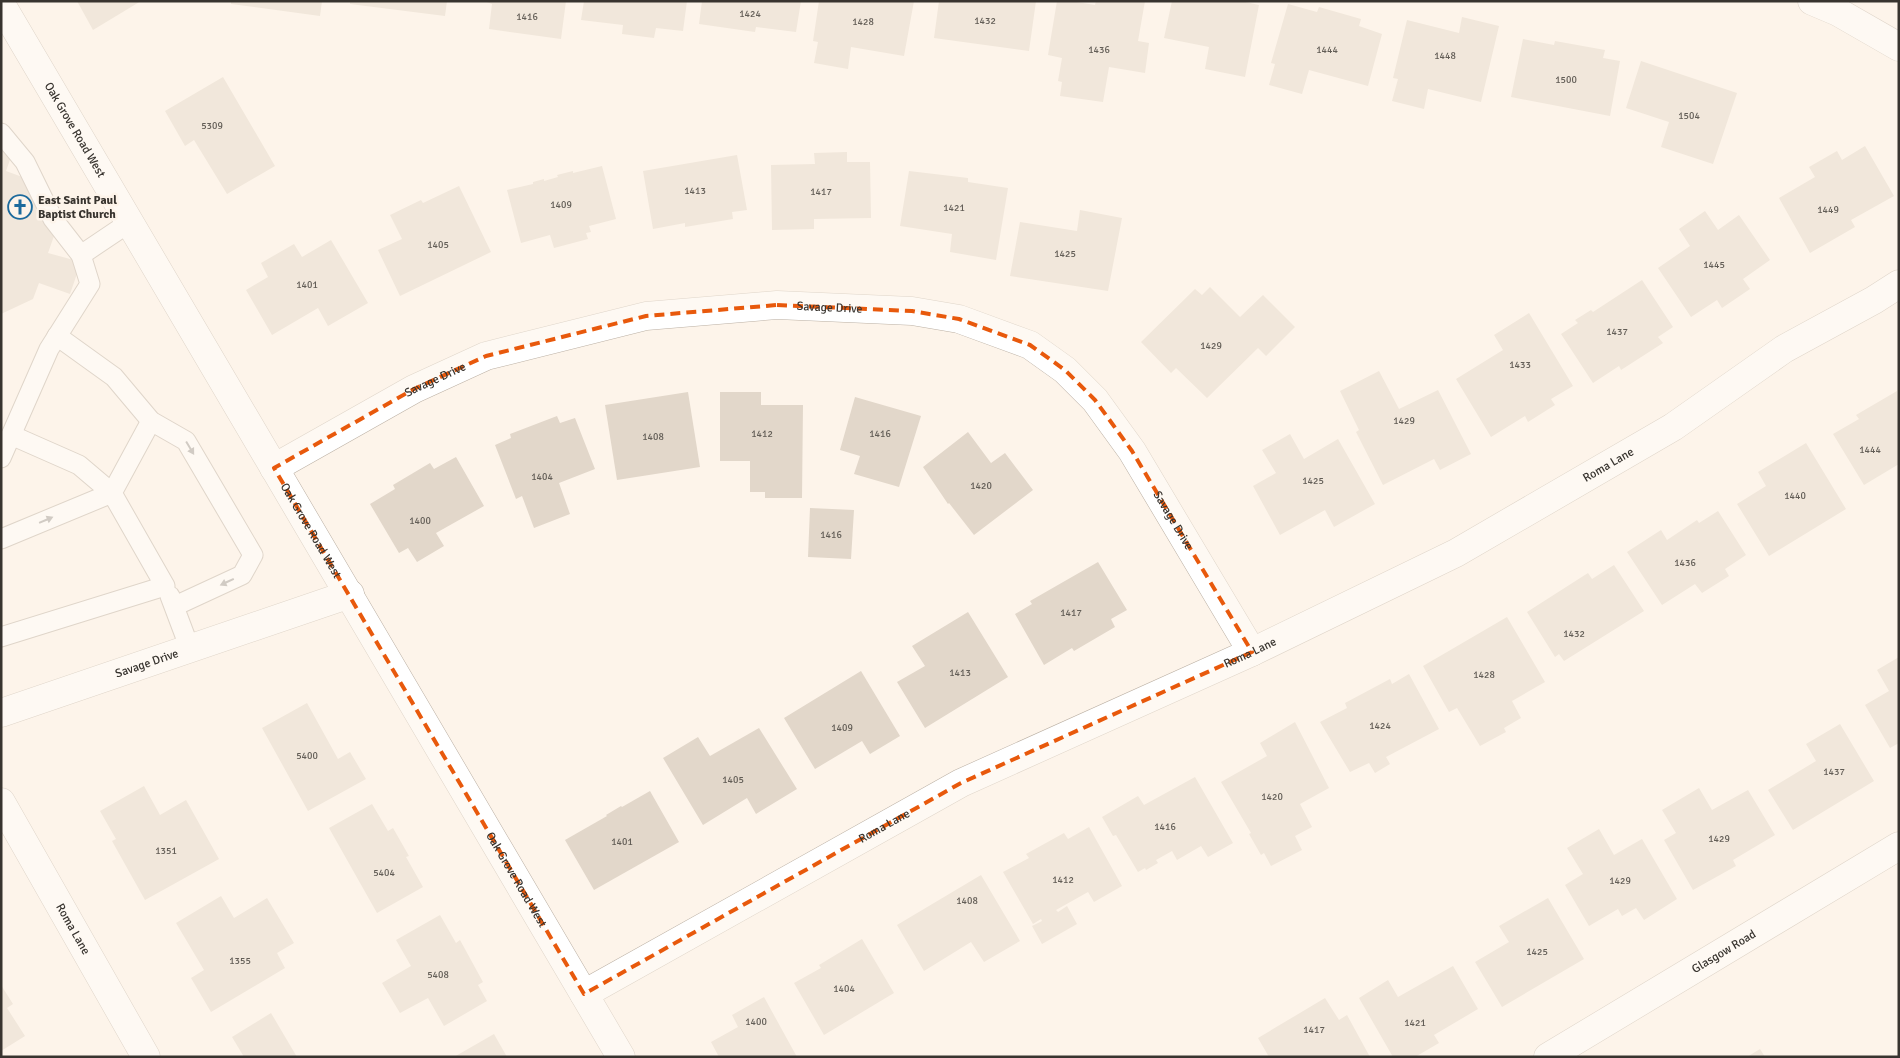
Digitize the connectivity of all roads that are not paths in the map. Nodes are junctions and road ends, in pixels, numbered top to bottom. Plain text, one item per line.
1 (1812, 1) edge
2 (1, 4) edge
3 (1899, 47) edge
4 (1, 133) edge
5 (130, 222) junction
6 (80, 254) junction
7 (1899, 284) edge
8 (57, 336) junction
9 (151, 421) junction
10 (11, 435) junction
11 (1, 458) edge
12 (274, 468) junction
13 (112, 493) junction
14 (1, 539) edge
15 (164, 586) junction
16 (350, 594) junction
17 (175, 606) junction
18 (1, 637) edge
19 (190, 648) junction
20 (1252, 652) junction
21 (1, 713) edge
22 (1, 802) edge
23 (1899, 846) edge
24 (584, 994) junction
25 (146, 1057) edge
26 (621, 1057) edge
27 (1548, 1057) edge

1 - 3 street
2 - 5 street, Oak Grove Road West
4 - 6 lane
5 - 6 lane
5 - 12 street, Oak Grove Road West
6 - 8 lane
7 - 20 street, Roma Lane
8 - 9 lane
8 - 10 lane
9 - 13 lane
9 -> 17 lane
10 - 11 lane
10 - 13 lane
12 - 16 street, Oak Grove Road West
12 - 20 street, Savage Drive
14 -> 13 lane
13 - 15 lane
15 - 17 lane
15 - 18 lane
16 - 19 street, Savage Drive
16 - 24 street, Oak Grove Road West
17 - 19 lane
19 - 21 street, Savage Drive
20 - 24 street, Roma Lane
22 - 25 street, Roma Lane
23 - 27 street, Glasgow Road
24 - 26 street, Oak Grove Road West

